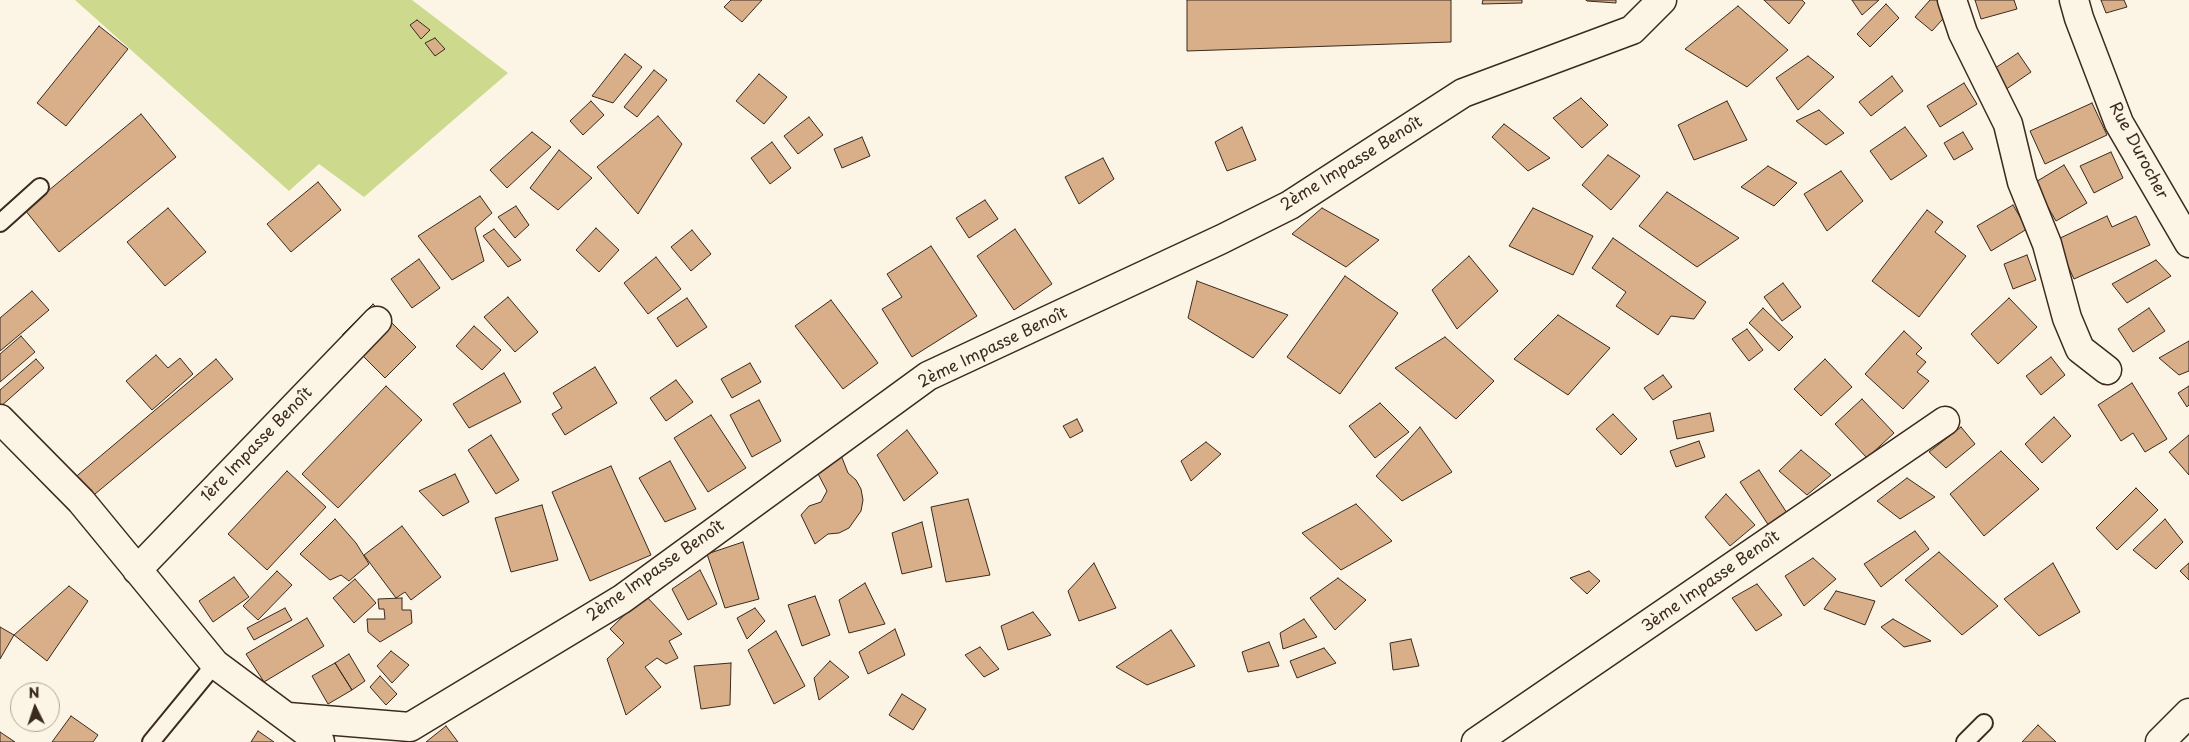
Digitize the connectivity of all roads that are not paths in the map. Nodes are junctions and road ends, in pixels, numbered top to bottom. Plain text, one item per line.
1 (1662, 0) edge
2 (1952, 0) edge
3 (2074, 0) edge
4 (40, 187) dead end
5 (0, 223) edge
6 (2189, 243) edge
7 (376, 321) dead end
8 (2107, 370) dead end
9 (0, 419) edge
10 (1945, 421) dead end
11 (137, 570) junction
12 (214, 664) junction
13 (2189, 713) edge
14 (288, 717) junction
15 (1984, 723) dead end
16 (151, 742) edge
17 (320, 742) edge
18 (1476, 742) edge
19 (1965, 742) edge
20 (2160, 742) edge

1 - 14 street, 2ème Impasse Benoît
2 - 8 street
3 - 6 street, Rue Durocher
4 - 5 lane
7 - 11 street, 1ère Impasse Benoît
9 - 11 street
10 - 18 street, 3ème Impasse Benoît
11 - 12 street
12 - 14 street
12 - 16 lane
13 - 20 street
14 - 17 street
15 - 19 lane

